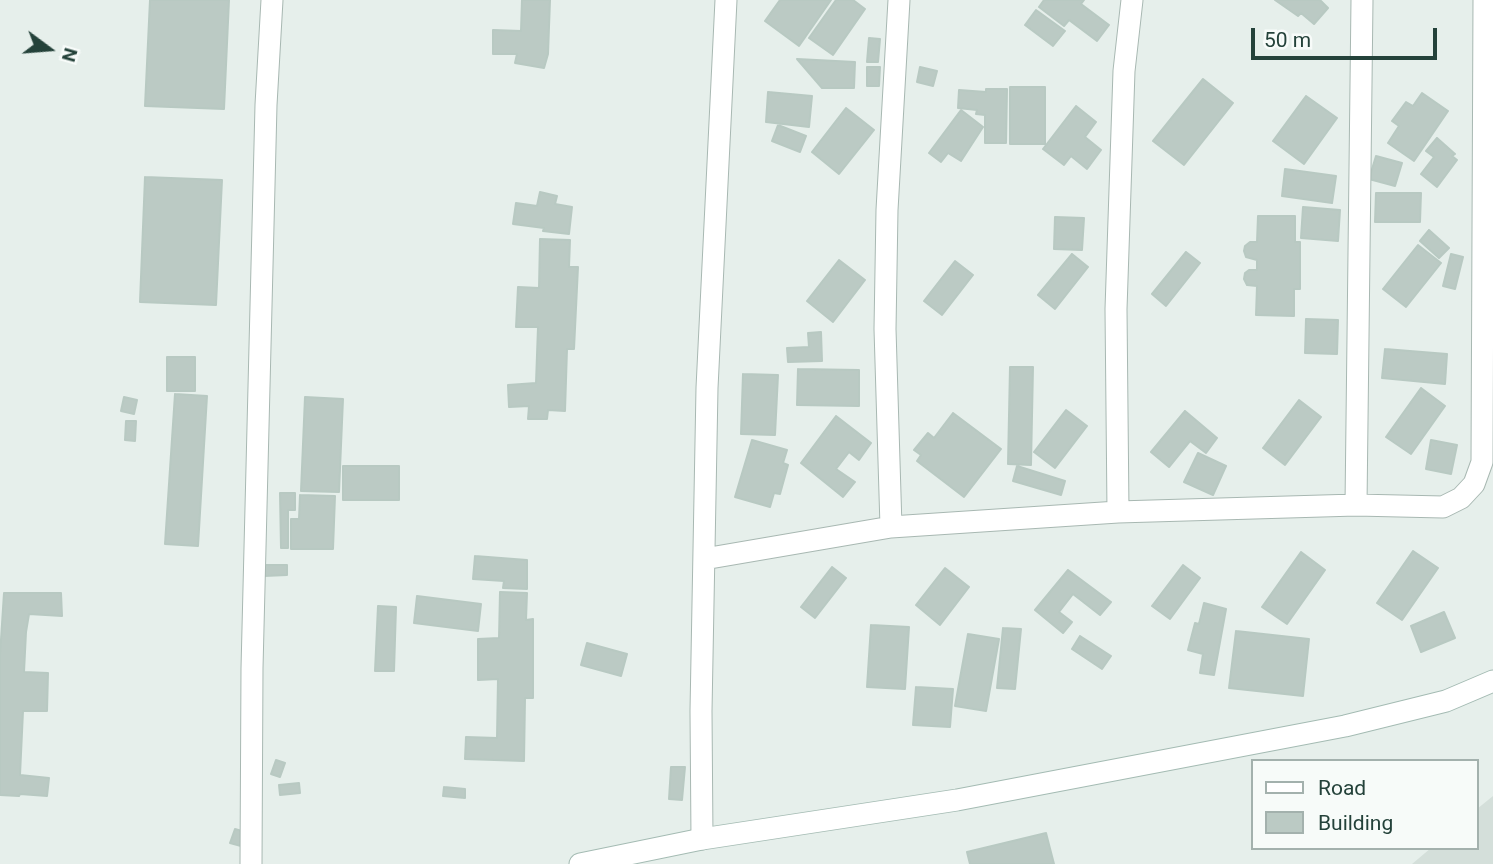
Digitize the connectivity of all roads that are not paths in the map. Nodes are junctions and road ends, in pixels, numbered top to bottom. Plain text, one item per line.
1 (272, 0) edge
2 (726, 0) edge
3 (899, 0) edge
4 (1132, 0) edge
5 (1362, 0) edge
6 (1484, 0) edge
7 (1356, 505) junction
8 (1118, 512) junction
9 (891, 527) junction
10 (704, 559) junction
11 (1493, 681) edge
12 (702, 839) junction
13 (251, 864) edge
14 (580, 864) edge

1 - 13 street
2 - 10 street
3 - 9 street
4 - 8 street
5 - 7 street
6 - 7 street
7 - 8 street
8 - 9 street
9 - 10 street
10 - 12 street
11 - 12 street
12 - 14 street

